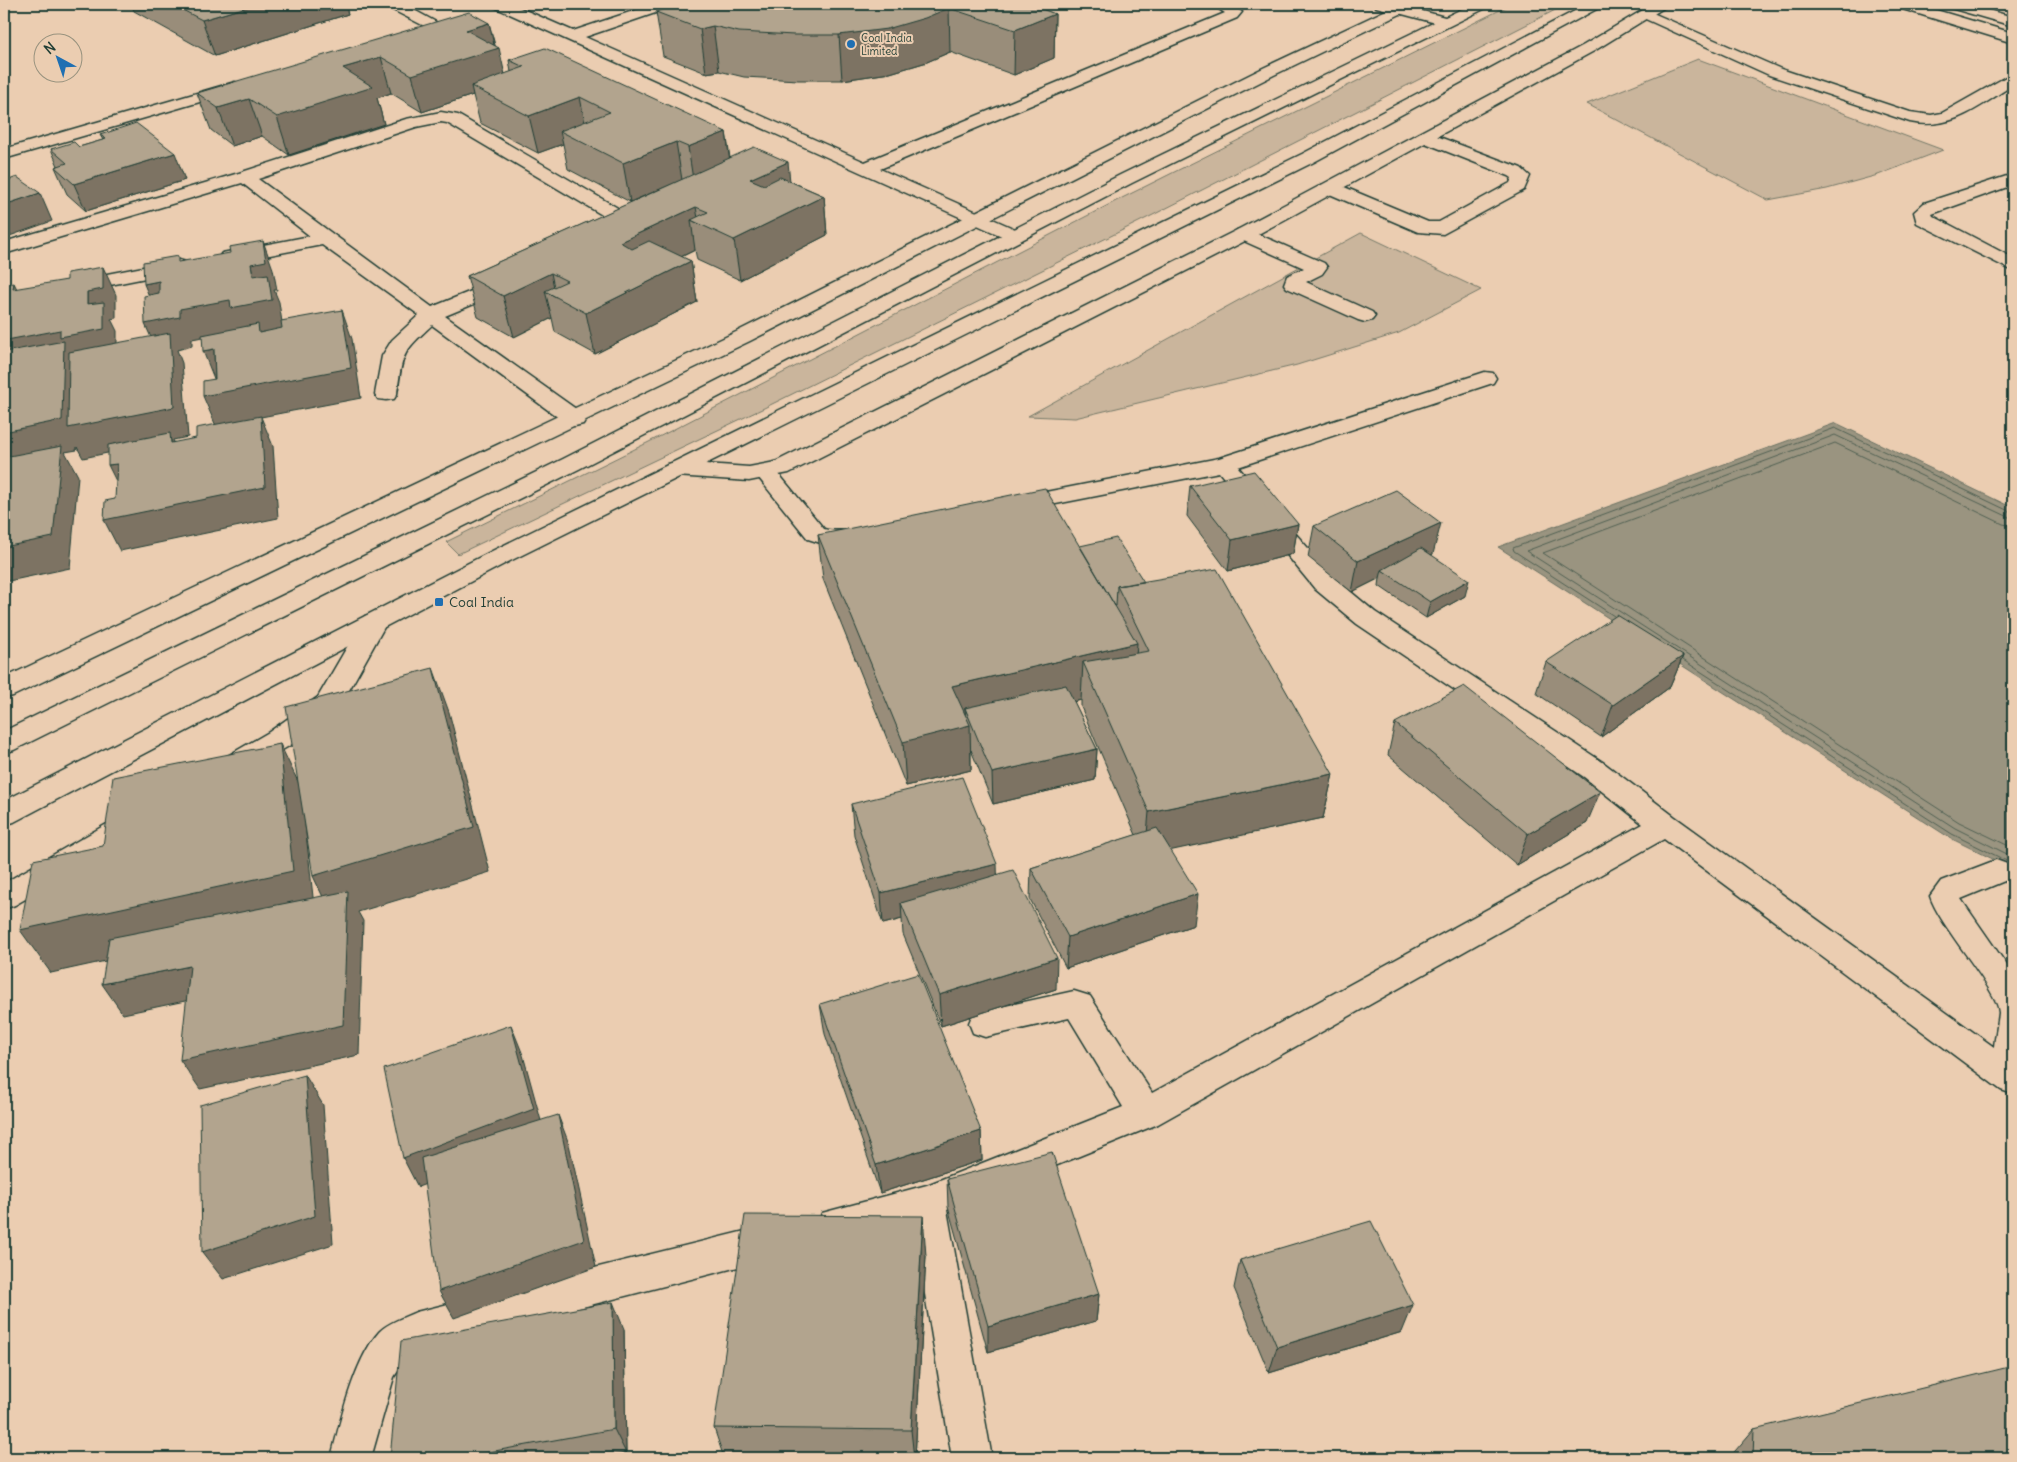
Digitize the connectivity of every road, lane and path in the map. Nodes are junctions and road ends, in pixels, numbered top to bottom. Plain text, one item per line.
1 (392, 4) edge
2 (668, 4) edge
3 (1218, 4) edge
4 (1483, 4) edge
5 (1599, 4) edge
6 (1664, 4) edge
7 (1901, 4) edge
8 (1952, 4) edge
9 (1397, 5) edge
10 (499, 8) edge
11 (1646, 14) junction
12 (566, 19) dead end
13 (1447, 22) junction
14 (2013, 22) edge
15 (456, 23) edge
16 (550, 25) junction
17 (439, 28) junction
18 (420, 33) edge
19 (574, 36) junction
20 (2013, 38) edge
21 (2013, 78) edge
22 (250, 83) edge
23 (1426, 137) junction
24 (4, 154) edge
25 (866, 168) junction
26 (245, 177) junction
27 (2013, 180) edge
28 (1331, 188) junction
29 (980, 220) junction
30 (1244, 234) junction
31 (1015, 236) junction
32 (324, 239) junction
33 (606, 241) edge
34 (4, 248) edge
35 (215, 260) edge
36 (196, 263) edge
37 (2013, 265) edge
38 (524, 276) edge
39 (4, 300) edge
40 (432, 314) junction
41 (1365, 316) dead end
42 (1484, 378) dead end
43 (386, 394) dead end
44 (575, 419) junction
45 (1224, 464) junction
46 (676, 469) junction
47 (765, 472) junction
48 (989, 510) edge
49 (876, 532) edge
50 (374, 622) junction
51 (4, 689) edge
52 (4, 743) edge
53 (210, 778) edge
54 (159, 808) edge
55 (4, 814) edge
56 (1665, 825) junction
57 (1996, 872) dead end
58 (4, 897) edge
59 (2013, 1008) edge
60 (2013, 1017) edge
61 (985, 1023) dead end
62 (2011, 1078) edge
63 (1146, 1113) junction
64 (928, 1202) junction
65 (351, 1458) edge
66 (972, 1458) edge

1 - 17 street
2 - 19 street
3 - 25 street
4 - 13 street
5 - 46 street
6 - 11 street
7 - 20 street
8 - 14 street
9 - 13 street
9 - 29 street
10 - 16 street
11 - 21 street
11 - 23 street
12 - 16 street
13 - 31 street
15 - 17 street
16 - 19 street
17 - 18 street
19 - 25 street
22 - 24 street
23 - 28 street
23 - 28 street
25 - 29 street
26 - 32 street
26 - 33 street
26 - 34 street
27 - 37 street
28 - 30 street
29 - 31 street
29 - 44 street
30 - 41 street
30 - 47 street
31 - 52 street
32 - 35 street
32 - 40 street
36 - 39 street
38 - 40 street
40 - 43 street
40 - 44 street
42 - 45 street
44 - 51 street
45 - 48 street
45 - 56 street
46 - 47 street
46 - 50 street
47 - 49 street
50 - 53 street
50 - 55 street
54 - 58 street
56 - 62 street
56 - 63 street
57 - 59 street
60 - 62 street
61 - 63 street
63 - 64 street
64 - 65 street
64 - 66 street

